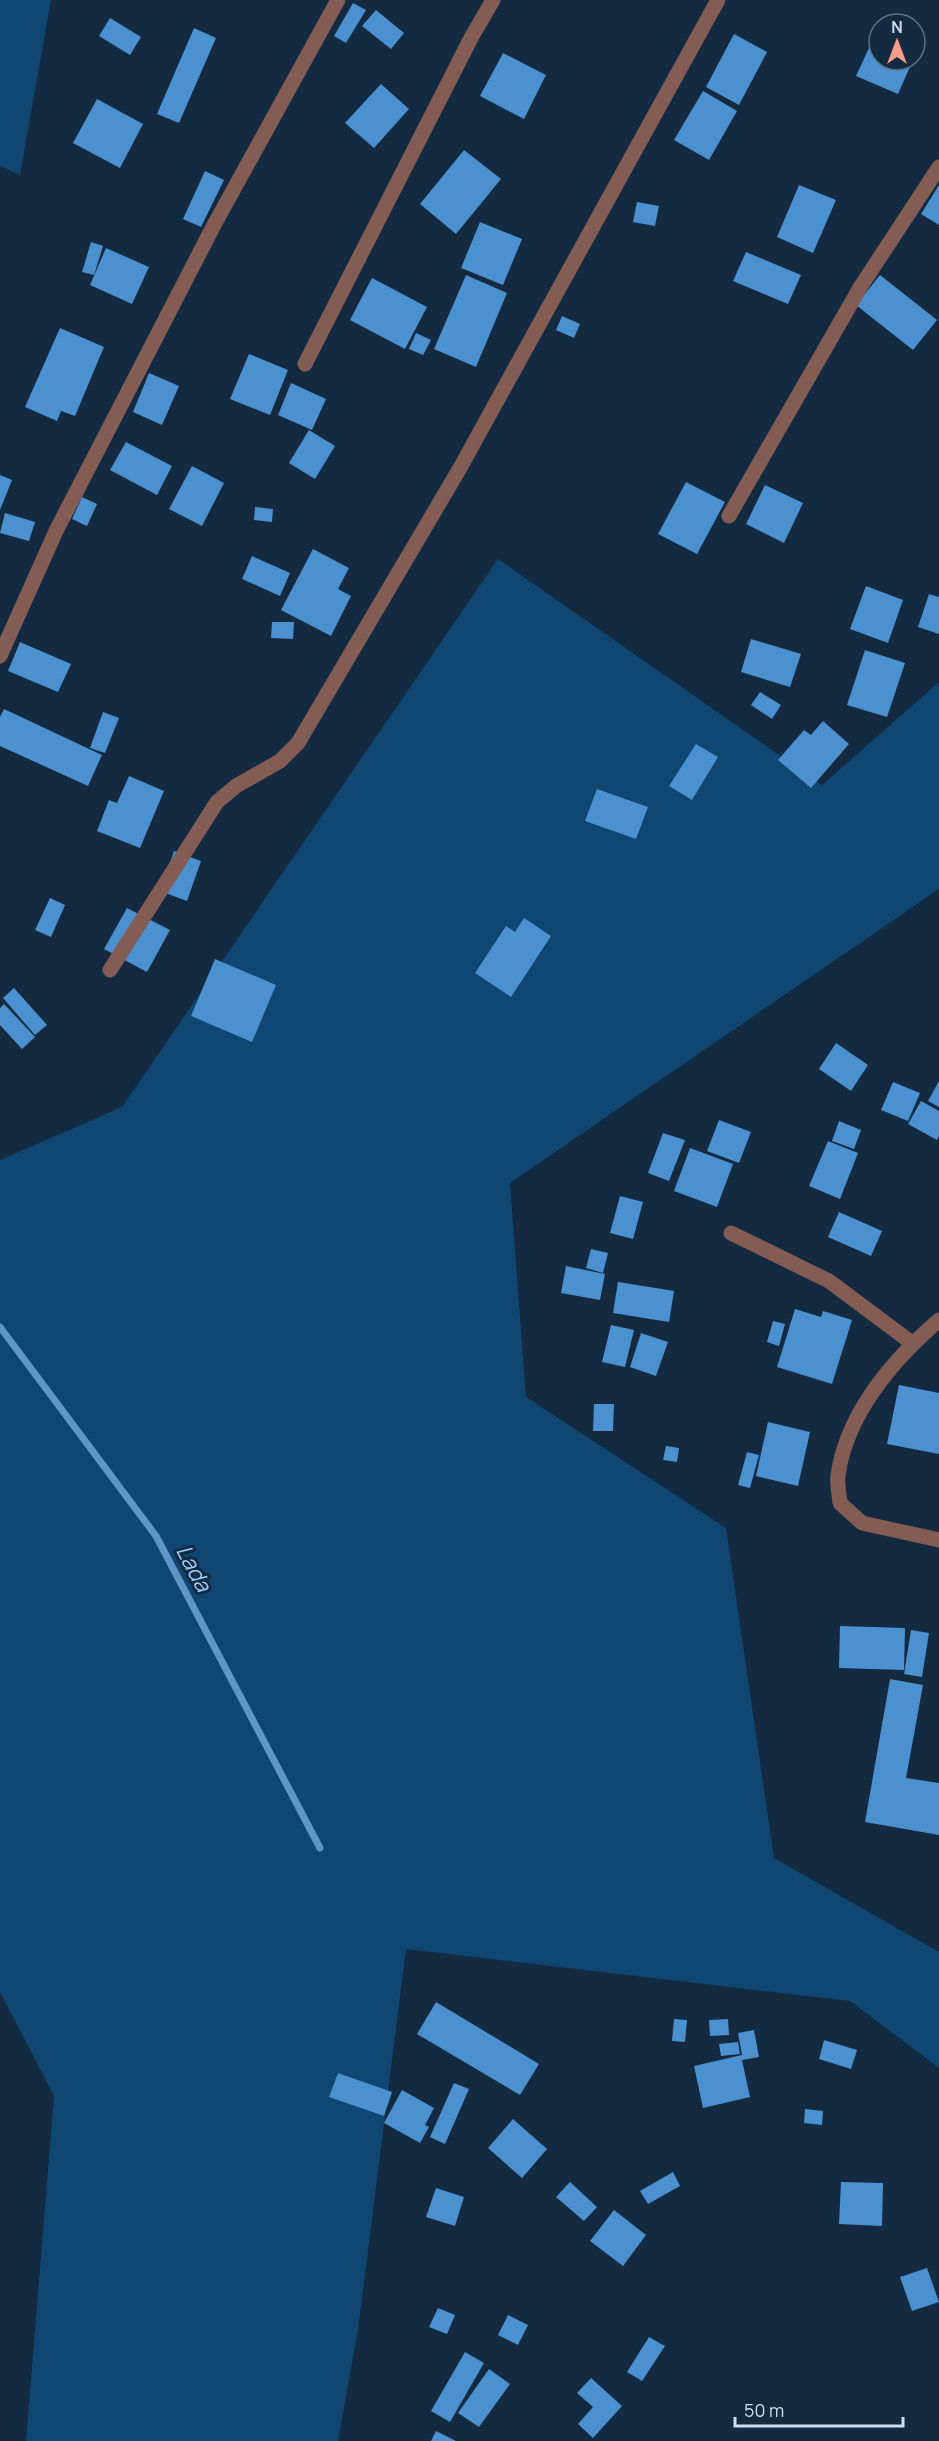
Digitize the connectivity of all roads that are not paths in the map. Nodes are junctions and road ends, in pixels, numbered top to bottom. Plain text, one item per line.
1 (338, 0) edge
2 (493, 0) edge
3 (718, 0) edge
4 (939, 167) edge
5 (305, 364) dead end
6 (729, 516) dead end
7 (0, 656) edge
8 (110, 970) dead end
9 (731, 1233) dead end
10 (939, 1320) edge
11 (912, 1343) junction
12 (939, 1540) edge

1 - 7 street
2 - 5 street
3 - 8 street
4 - 6 street
9 - 11 street
10 - 11 street
11 - 12 street

